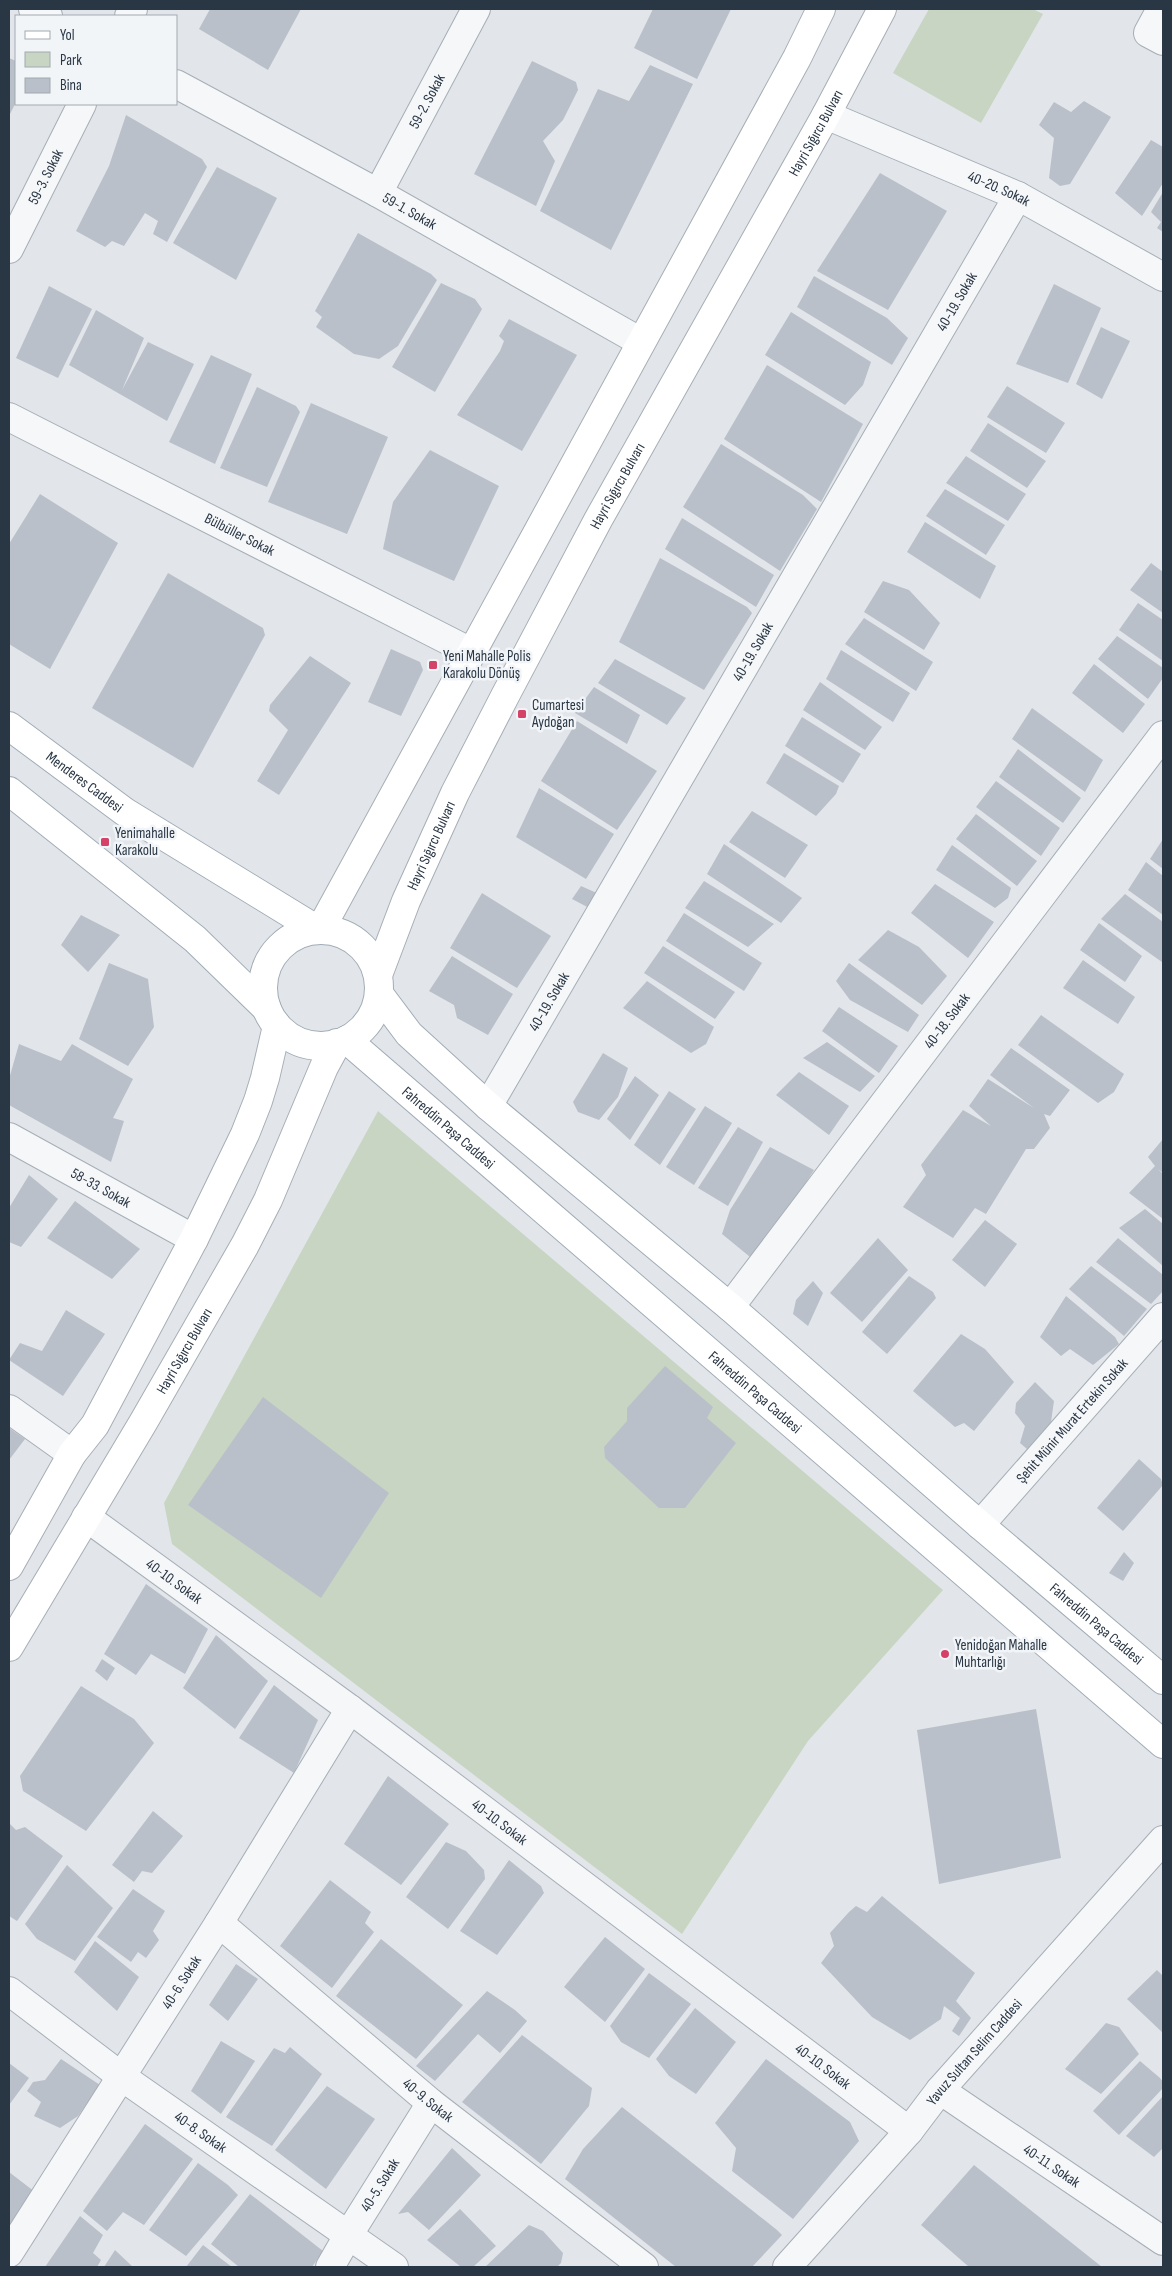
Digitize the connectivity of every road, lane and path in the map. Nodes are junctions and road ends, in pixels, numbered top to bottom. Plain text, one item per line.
1 (33, 9) edge
2 (476, 9) edge
3 (821, 9) edge
4 (882, 9) edge
5 (1161, 9) edge
6 (46, 15) edge
7 (1163, 41) edge
8 (178, 85) edge
9 (81, 105) edge
10 (826, 115) junction
11 (378, 193) junction
12 (1018, 196) junction
13 (9, 249) edge
14 (1163, 277) edge
15 (641, 342) junction
16 (9, 417) edge
17 (472, 652) junction
18 (9, 726) edge
19 (1163, 735) edge
20 (9, 791) edge
21 (318, 930) junction
22 (379, 984) junction
23 (272, 1018) junction
24 (342, 1042) junction
25 (488, 1106) junction
26 (9, 1137) edge
27 (194, 1239) junction
28 (730, 1307) junction
29 (1163, 1317) edge
30 (9, 1410) edge
31 (72, 1454) junction
32 (86, 1517) junction
33 (980, 1525) junction
34 (9, 1566) edge
35 (9, 1647) edge
36 (1163, 1680) edge
37 (350, 1709) junction
38 (1163, 1744) edge
39 (1163, 1840) edge
40 (219, 1923) junction
41 (9, 1991) edge
42 (122, 2076) junction
43 (940, 2090) junction
44 (431, 2104) junction
45 (909, 2131) junction
46 (349, 2234) junction
47 (1163, 2241) edge
48 (9, 2253) edge
49 (330, 2267) edge
50 (394, 2267) edge
51 (644, 2267) edge
52 (787, 2267) edge

1 - 6 street
2 - 11 street, 59-2. Sokak
3 - 15 main road
4 - 10 main road, Hayri Sığırcı Bulvarı
5 - 7 street
8 - 11 street, 59-1. Sokak
9 - 13 street, 59-3. Sokak
10 - 12 street, 40-20. Sokak
10 - 22 main road, Hayri Sığırcı Bulvarı
11 - 15 street, 59-1. Sokak
12 - 14 street, 40-20. Sokak
12 - 25 street, 40-19. Sokak
15 - 17 main road
16 - 17 street, Bülbüller Sokak
17 - 21 main road
18 - 21 main road, Menderes Caddesi
19 - 28 street, 40-18. Sokak
20 - 23 main road
21 - 22 main road
21 - 23 main road
22 - 24 main road
22 - 25 main road, Fahreddin Paşa Caddesi
23 - 24 main road
23 - 27 main road
24 - 32 main road, Hayri Sığırcı Bulvarı
24 - 38 main road, Fahreddin Paşa Caddesi
25 - 28 main road, Fahreddin Paşa Caddesi
26 - 27 street, 58-33. Sokak
27 - 31 main road
28 - 33 main road, Fahreddin Paşa Caddesi
29 - 33 street, Şehit Münir Murat Ertekin Sokak
30 - 31 street
31 - 34 main road
32 - 35 main road, Hayri Sığırcı Bulvarı
32 - 37 street, 40-10. Sokak
33 - 36 main road, Fahreddin Paşa Caddesi
37 - 40 street, 40-6. Sokak
37 - 45 street, 40-10. Sokak
39 - 43 street, Yavuz Sultan Selim Caddesi
40 - 42 street, 40-6. Sokak
40 - 44 street, 40-9. Sokak
41 - 42 street, 40-8. Sokak
42 - 46 street, 40-8. Sokak
42 - 48 street, 40-6. Sokak
43 - 45 street, Yavuz Sultan Selim Caddesi
43 - 47 street, 40-11. Sokak
44 - 46 street, 40-5. Sokak
44 - 51 street, 40-9. Sokak
45 - 52 street, Yavuz Sultan Selim Caddesi
46 - 49 street, 40-5. Sokak
46 - 50 street, 40-8. Sokak

